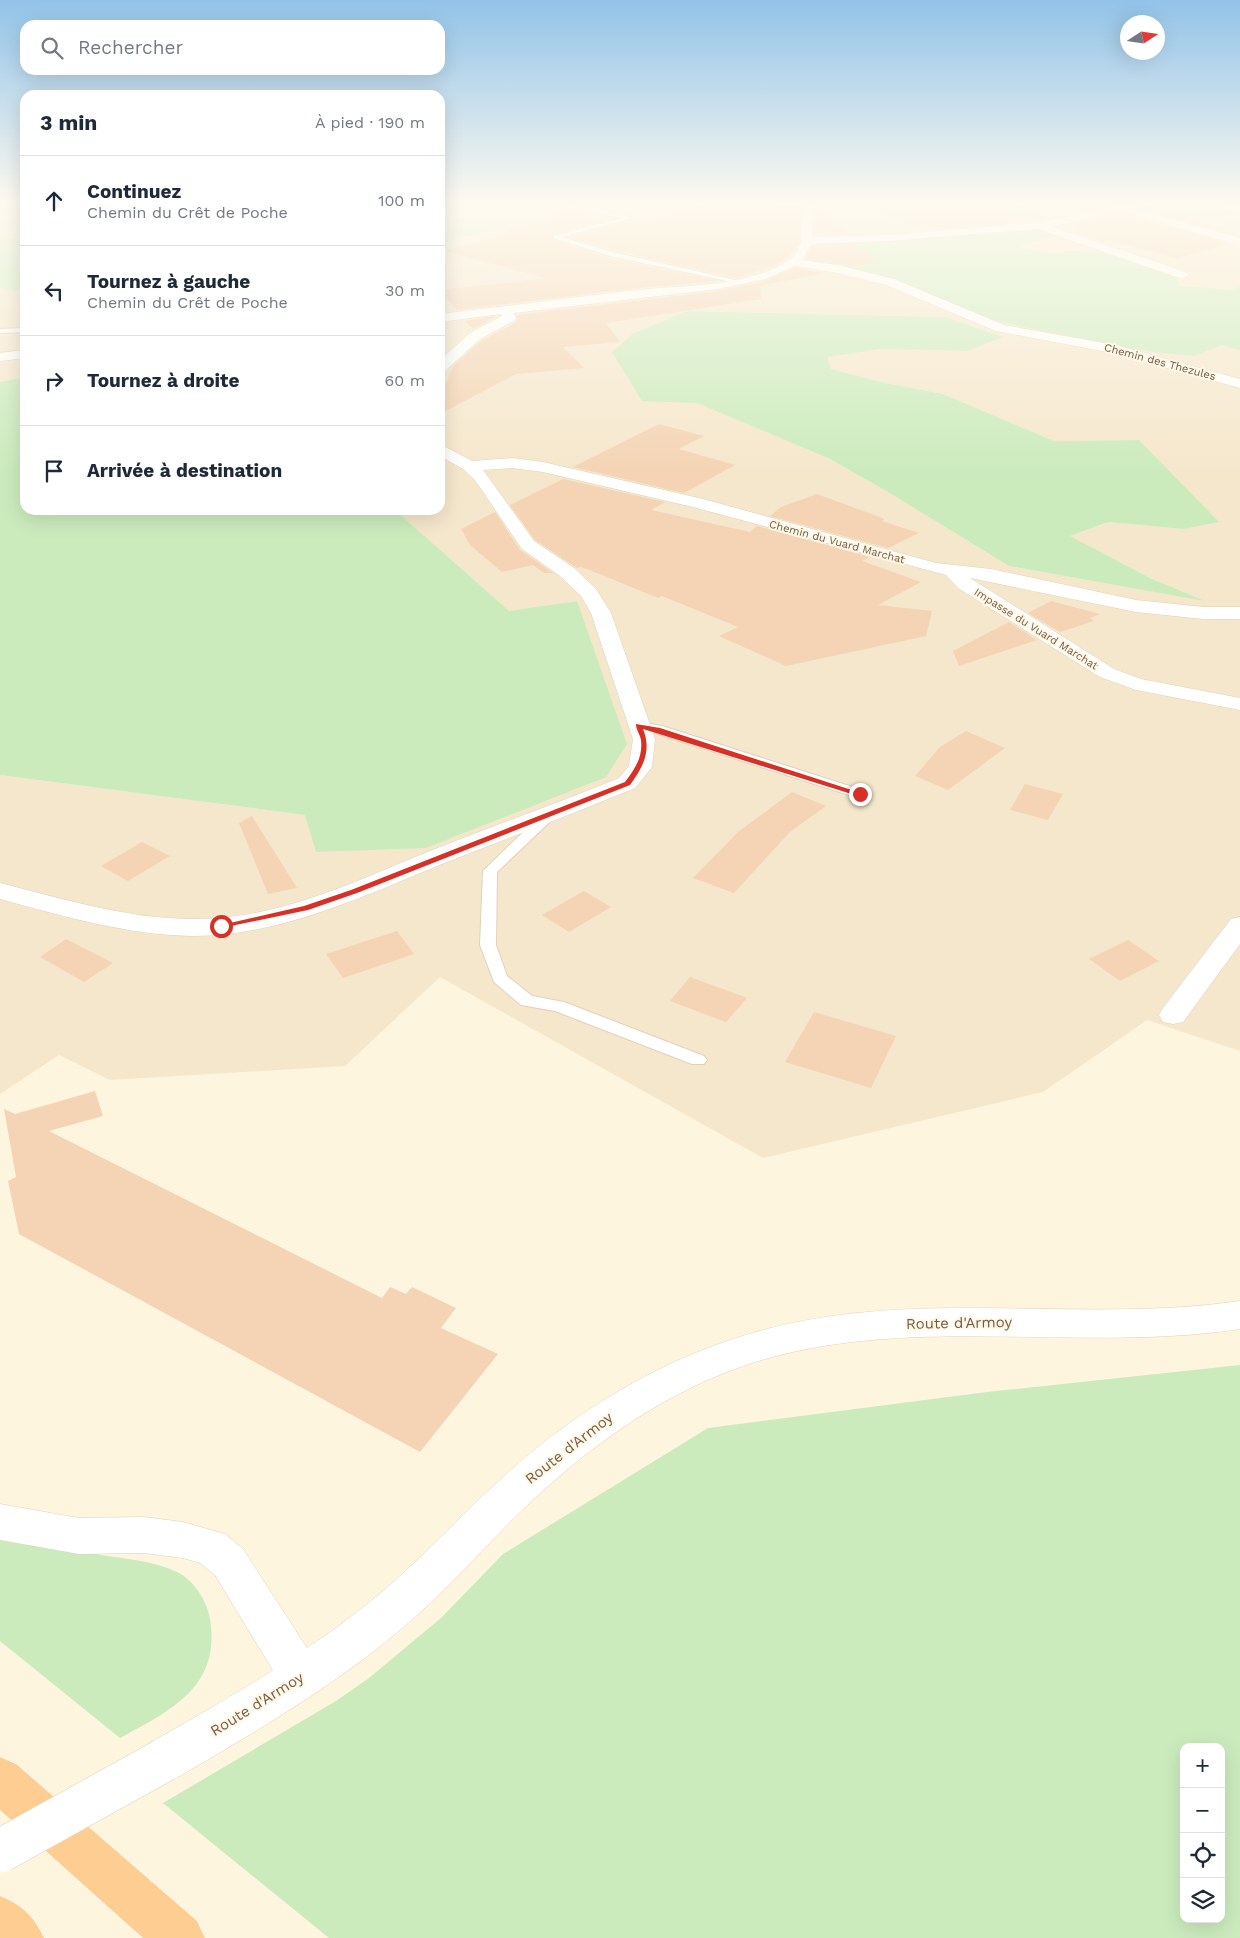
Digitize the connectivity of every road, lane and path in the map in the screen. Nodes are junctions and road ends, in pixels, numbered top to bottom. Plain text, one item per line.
1 (645, 292) edge
2 (918, 292) edge
3 (505, 310) junction
4 (445, 317) edge
5 (20, 330) edge
6 (0, 331) edge
7 (20, 355) edge
8 (0, 357) edge
9 (445, 363) edge
10 (1240, 384) edge
11 (445, 452) edge
12 (469, 466) junction
13 (953, 572) junction
14 (1240, 613) edge
15 (1240, 704) edge
16 (638, 726) junction
17 (860, 794) dead end
18 (552, 812) junction
19 (0, 891) edge
20 (1240, 925) edge
21 (1173, 1015) dead end
22 (698, 1060) dead end
23 (1240, 1315) edge
24 (0, 1522) edge
25 (301, 1677) junction
26 (0, 1780) edge
27 (0, 1851) edge
28 (0, 1920) edge
29 (19, 1938) edge
30 (180, 1938) edge

1 - 3 street
2 - 10 street, Chemin des Thezules
3 - 4 street
3 - 9 street
5 - 6 lane
7 - 8 street
11 - 12 street
12 - 13 street, Chemin du Vuard Marchat
12 - 16 street
13 - 14 street, Chemin du Vuard Marchat
13 - 15 street, Impasse du Vuard Marchat
16 - 17 lane
16 - 18 street
18 - 19 street
18 - 22 lane
20 - 21 street
23 - 25 street, Route d'Armoy
24 - 25 street
25 - 27 street, Route d'Armoy, bridge
26 - 30 highway
28 - 29 highway

